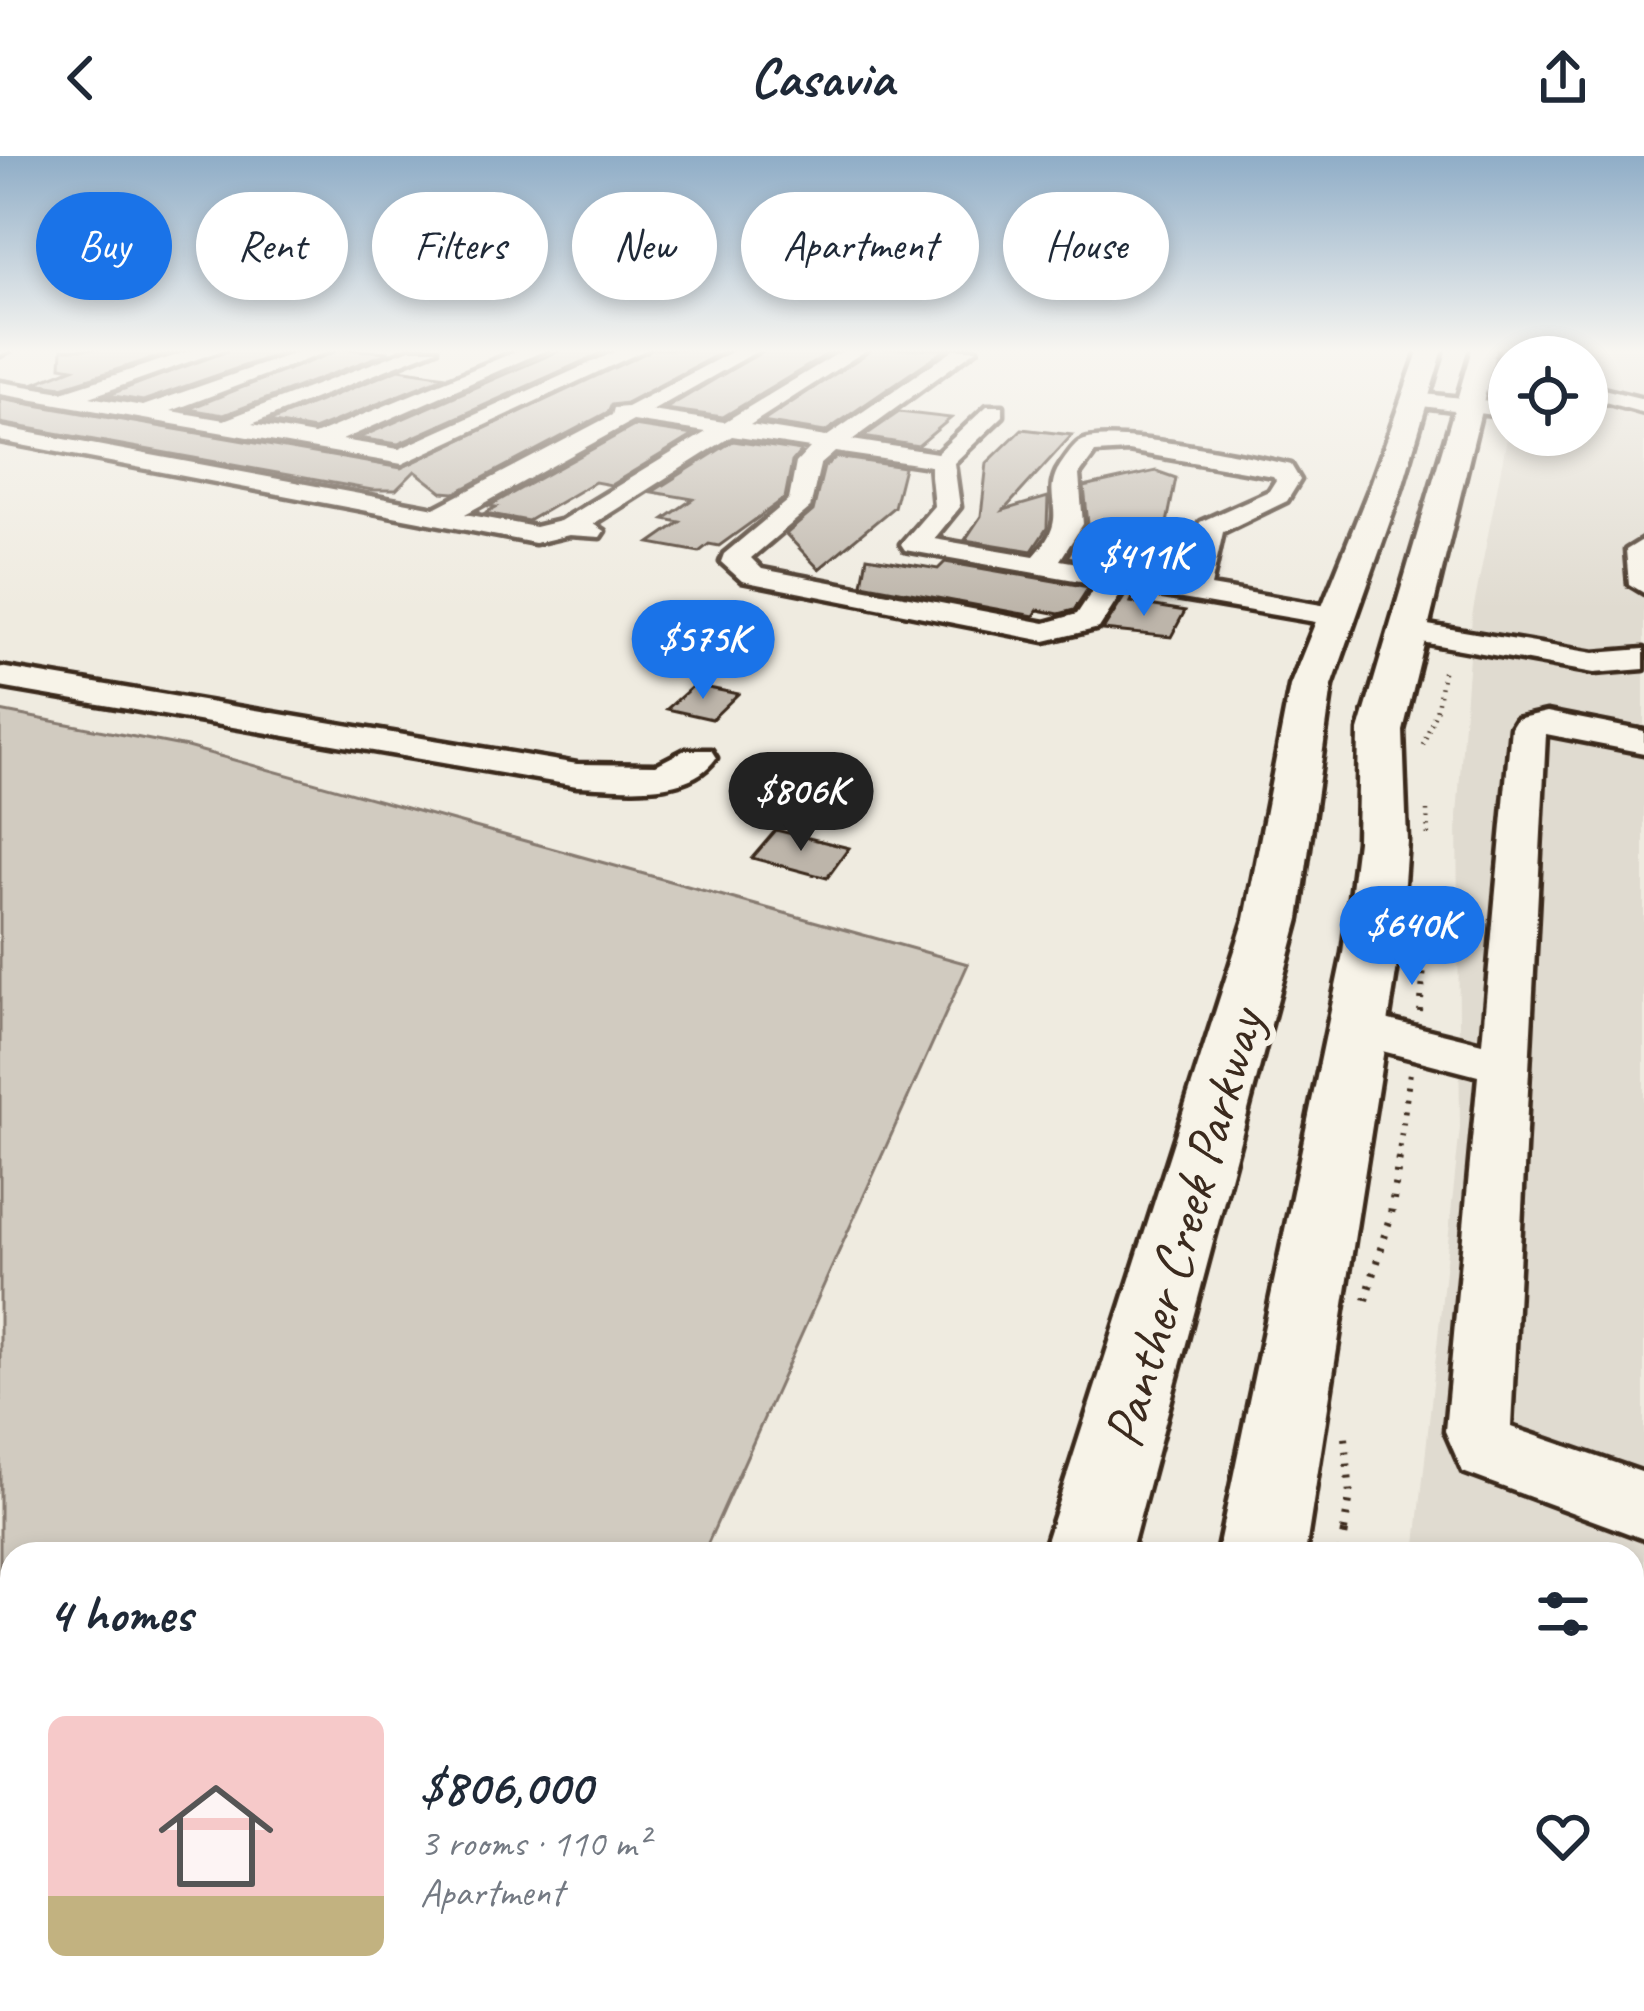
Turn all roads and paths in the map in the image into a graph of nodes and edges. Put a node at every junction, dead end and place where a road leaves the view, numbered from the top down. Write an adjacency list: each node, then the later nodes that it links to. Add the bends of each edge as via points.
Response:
1 (8, 436): 15 (street)
2 (203, 436): 15 (street)
3 (278, 436): 13 (street)
4 (332, 436): 13 (street)
5 (449, 436): 13 (street, via 402,457)
6 (590, 436): 17 (street)
7 (718, 436): 17 (street, via 579,529 536,535)
8 (773, 436): 14 (street)
9 (843, 436): 14 (street)
10 (969, 436): 16 (street)
11 (1444, 436): 23 (main road, Panther Creek Parkway)
12 (1457, 436): 24 (main road, Panther Creek Parkway)
13 (317, 442)
14 (831, 444): 16 (street); 20 (street, via 808,463 802,503 739,554 740,568 1045,632 1088,621)
15 (138, 460): 17 (street)
16 (942, 461): 19 (street, via 947,507 915,544)
17 (440, 517)
18 (1644, 548): 21 (street)
19 (1041, 566): 20 (street); 22 (street, via 1070,530 1070,466 1095,444 1261,464 1287,475 1278,496 1210,528)
20 (1116, 578): 22 (street)
21 (1644, 584)
22 (1194, 592): 23 (street)
23 (1339, 617): 24 (main road); 35 (main road, Panther Creek Parkway, via 1311,686 1272,920)
24 (1410, 631): 25 (street, via 1594,662); 29 (main road, Panther Creek Parkway, via 1381,731 1382,841)
25 (1644, 660)
26 (0, 677): 28 (street, via 578,775 663,776)
27 (1644, 742): 31 (street, via 1529,727)
28 (698, 758)
29 (1357, 1028): 31 (street); 36 (main road, Panther Creek Parkway)
30 (1411, 1062): 32 (path, via 1391,1214)
31 (1504, 1066): 34 (street, via 1478,1431 1487,1450)
32 (1360, 1322)
33 (1344, 1427): 37 (path, via 1350,1496)
34 (1644, 1506)
35 (1090, 1542)
36 (1263, 1542)
37 (1343, 1542)

